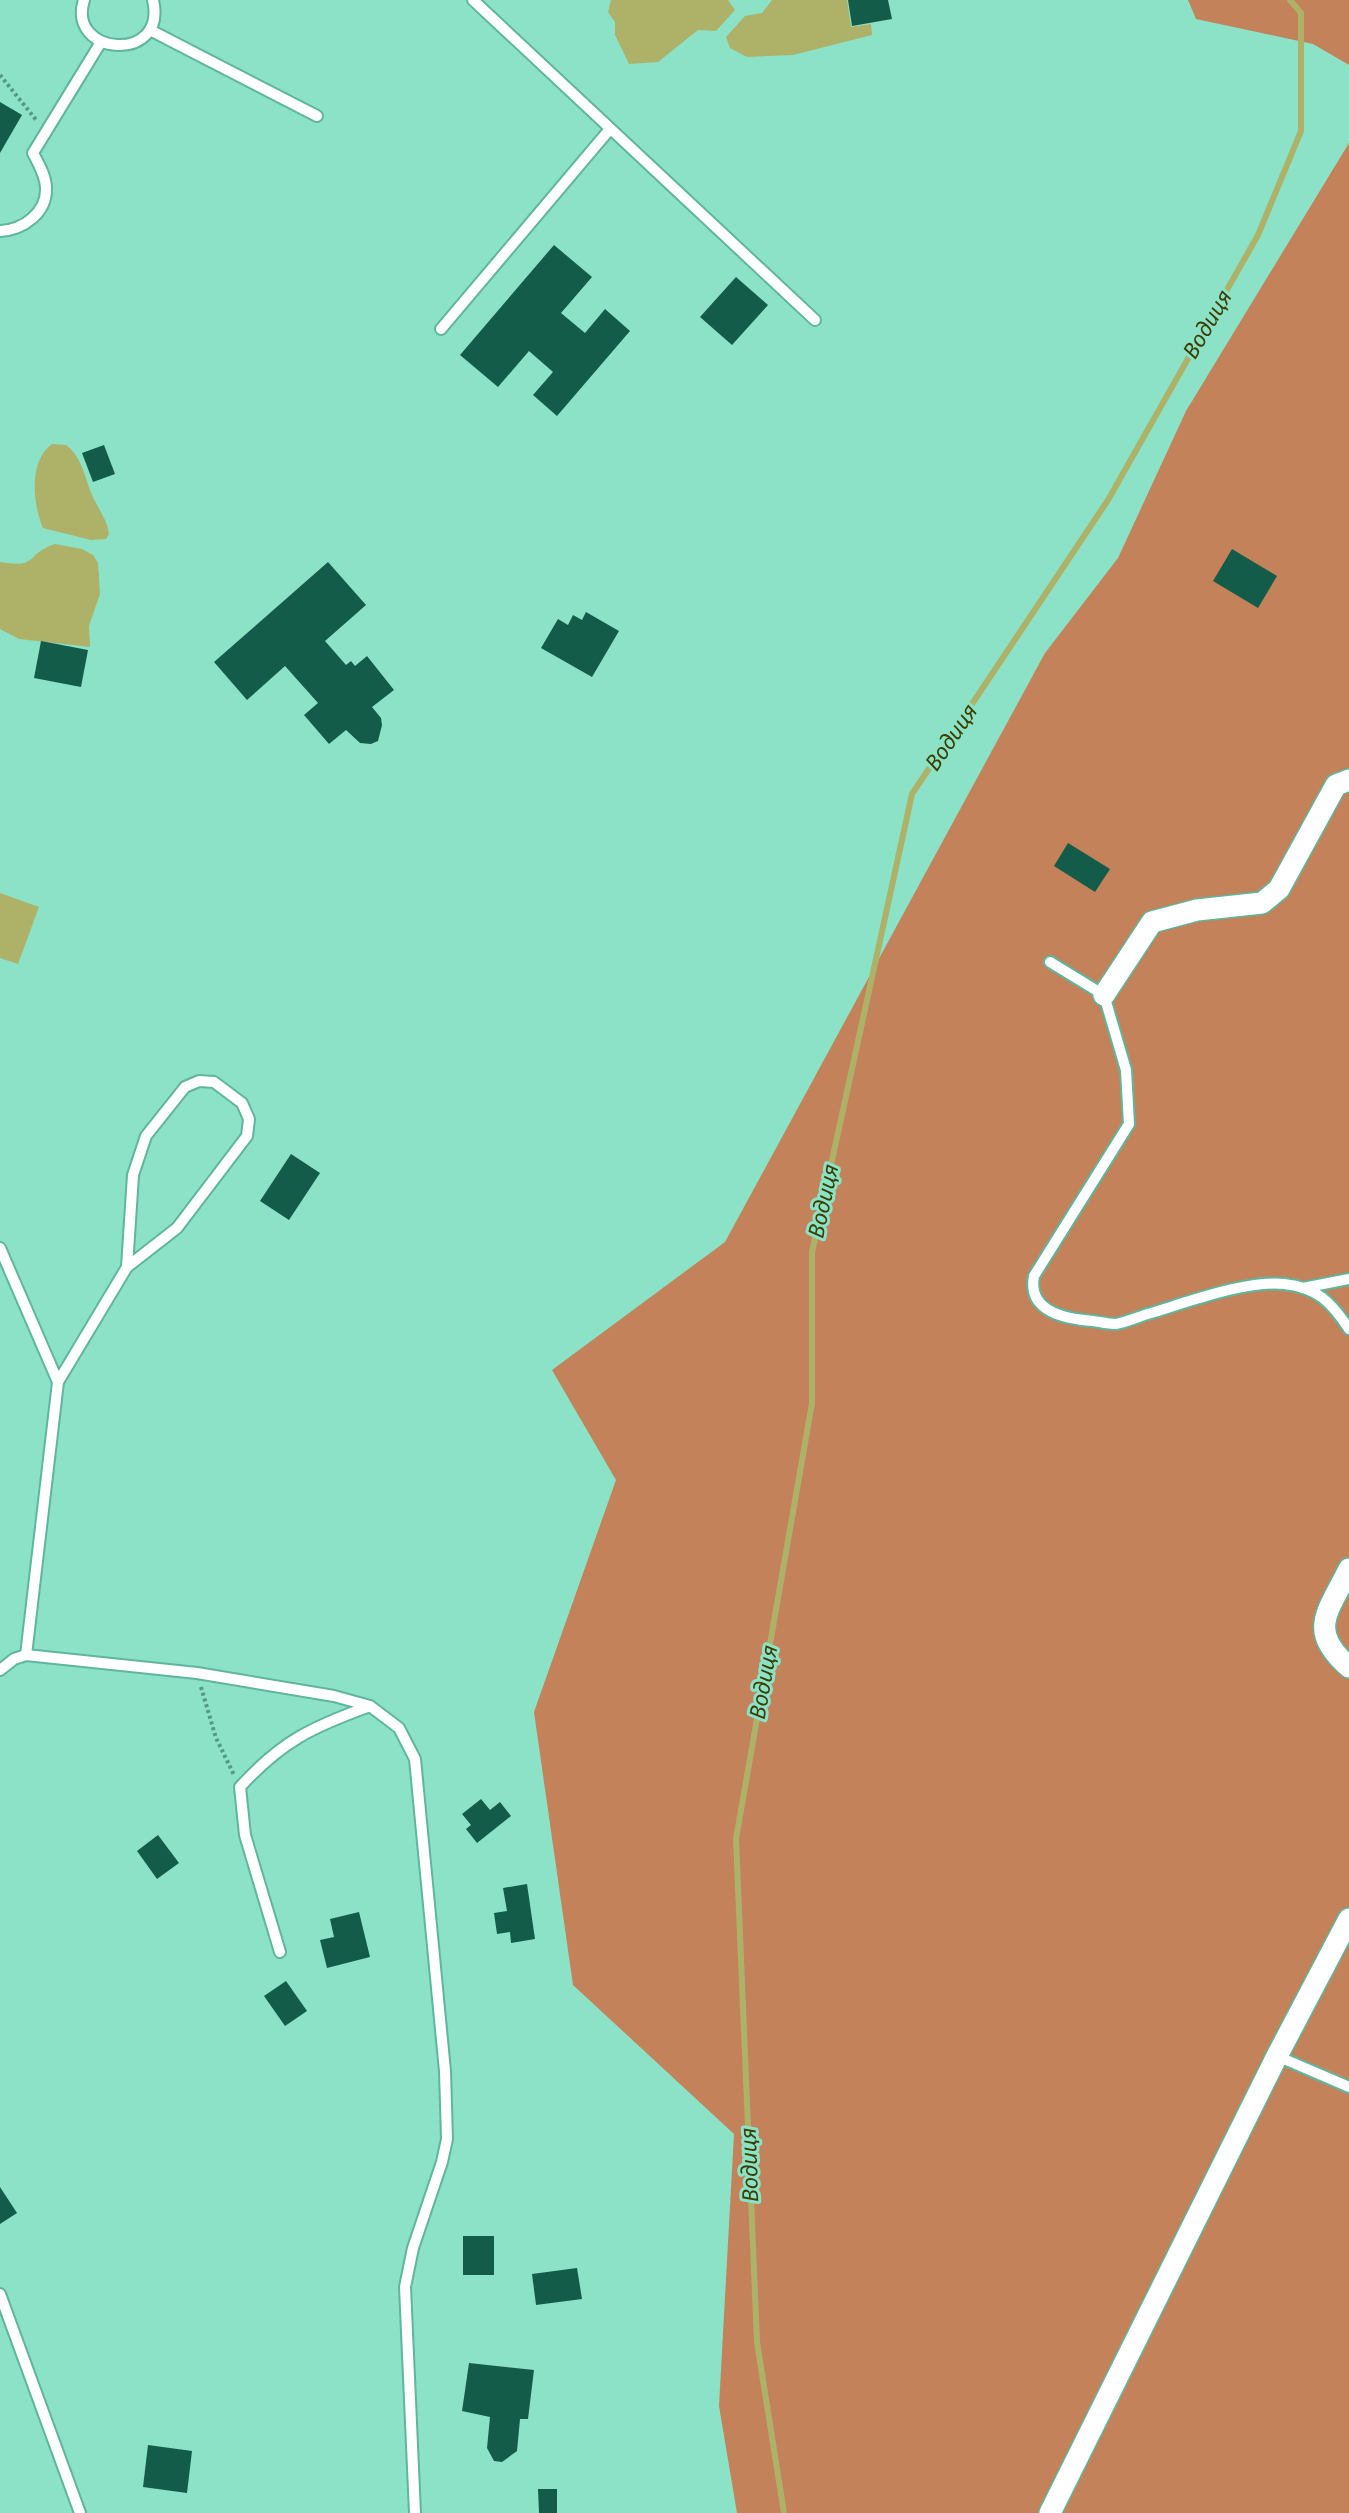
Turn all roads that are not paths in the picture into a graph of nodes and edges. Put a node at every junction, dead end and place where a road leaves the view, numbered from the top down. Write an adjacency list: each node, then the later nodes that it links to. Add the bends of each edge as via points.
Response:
1 (84, 0): 5 (lane, via 87,29)
2 (153, 0): 4 (lane)
3 (473, 0): 7 (lane)
4 (150, 30): 5 (lane, via 130,45); 6 (lane)
5 (101, 42): 8 (lane, via 33,153 46,189 41,209 26,225)
6 (318, 116)
7 (610, 129): 9 (lane); 10 (lane)
8 (0, 231)
9 (816, 320)
10 (441, 329)
11 (1349, 780): 13 (street, via 1336,785 1279,889 1262,903 1197,910 1152,922)
12 (1050, 962): 13 (lane)
13 (1104, 995): 17 (lane, via 1126,1070 1129,1124 1034,1276 1035,1298 1051,1312 1076,1320 1116,1324 1251,1286 1283,1284)
14 (0, 1248): 19 (lane)
15 (127, 1267): 15 (lane, via 177,1228 247,1136 249,1119 242,1103 214,1082 199,1081 185,1087 146,1136 133,1175); 19 (lane)
16 (1349, 1279): 17 (lane)
17 (1303, 1288): 18 (lane, via 1334,1306)
18 (1349, 1329)
19 (58, 1382): 21 (lane)
20 (1349, 1569): 22 (street, via 1324,1621 1327,1643)
21 (26, 1655): 23 (lane); 24 (lane, via 197,1673 334,1696)
22 (1349, 1667)
23 (0, 1670)
24 (370, 1706): 26 (lane, via 321,1724 284,1745 240,1787 245,1835); 31 (lane, via 399,1728 415,1759 445,2071 447,2139 405,2287)
25 (1349, 1919): 27 (street)
26 (280, 1952)
27 (1277, 2056): 28 (lane); 32 (street)
28 (1349, 2087)
29 (0, 2294): 30 (lane)
30 (80, 2513)
31 (415, 2513)
32 (1050, 2513)

